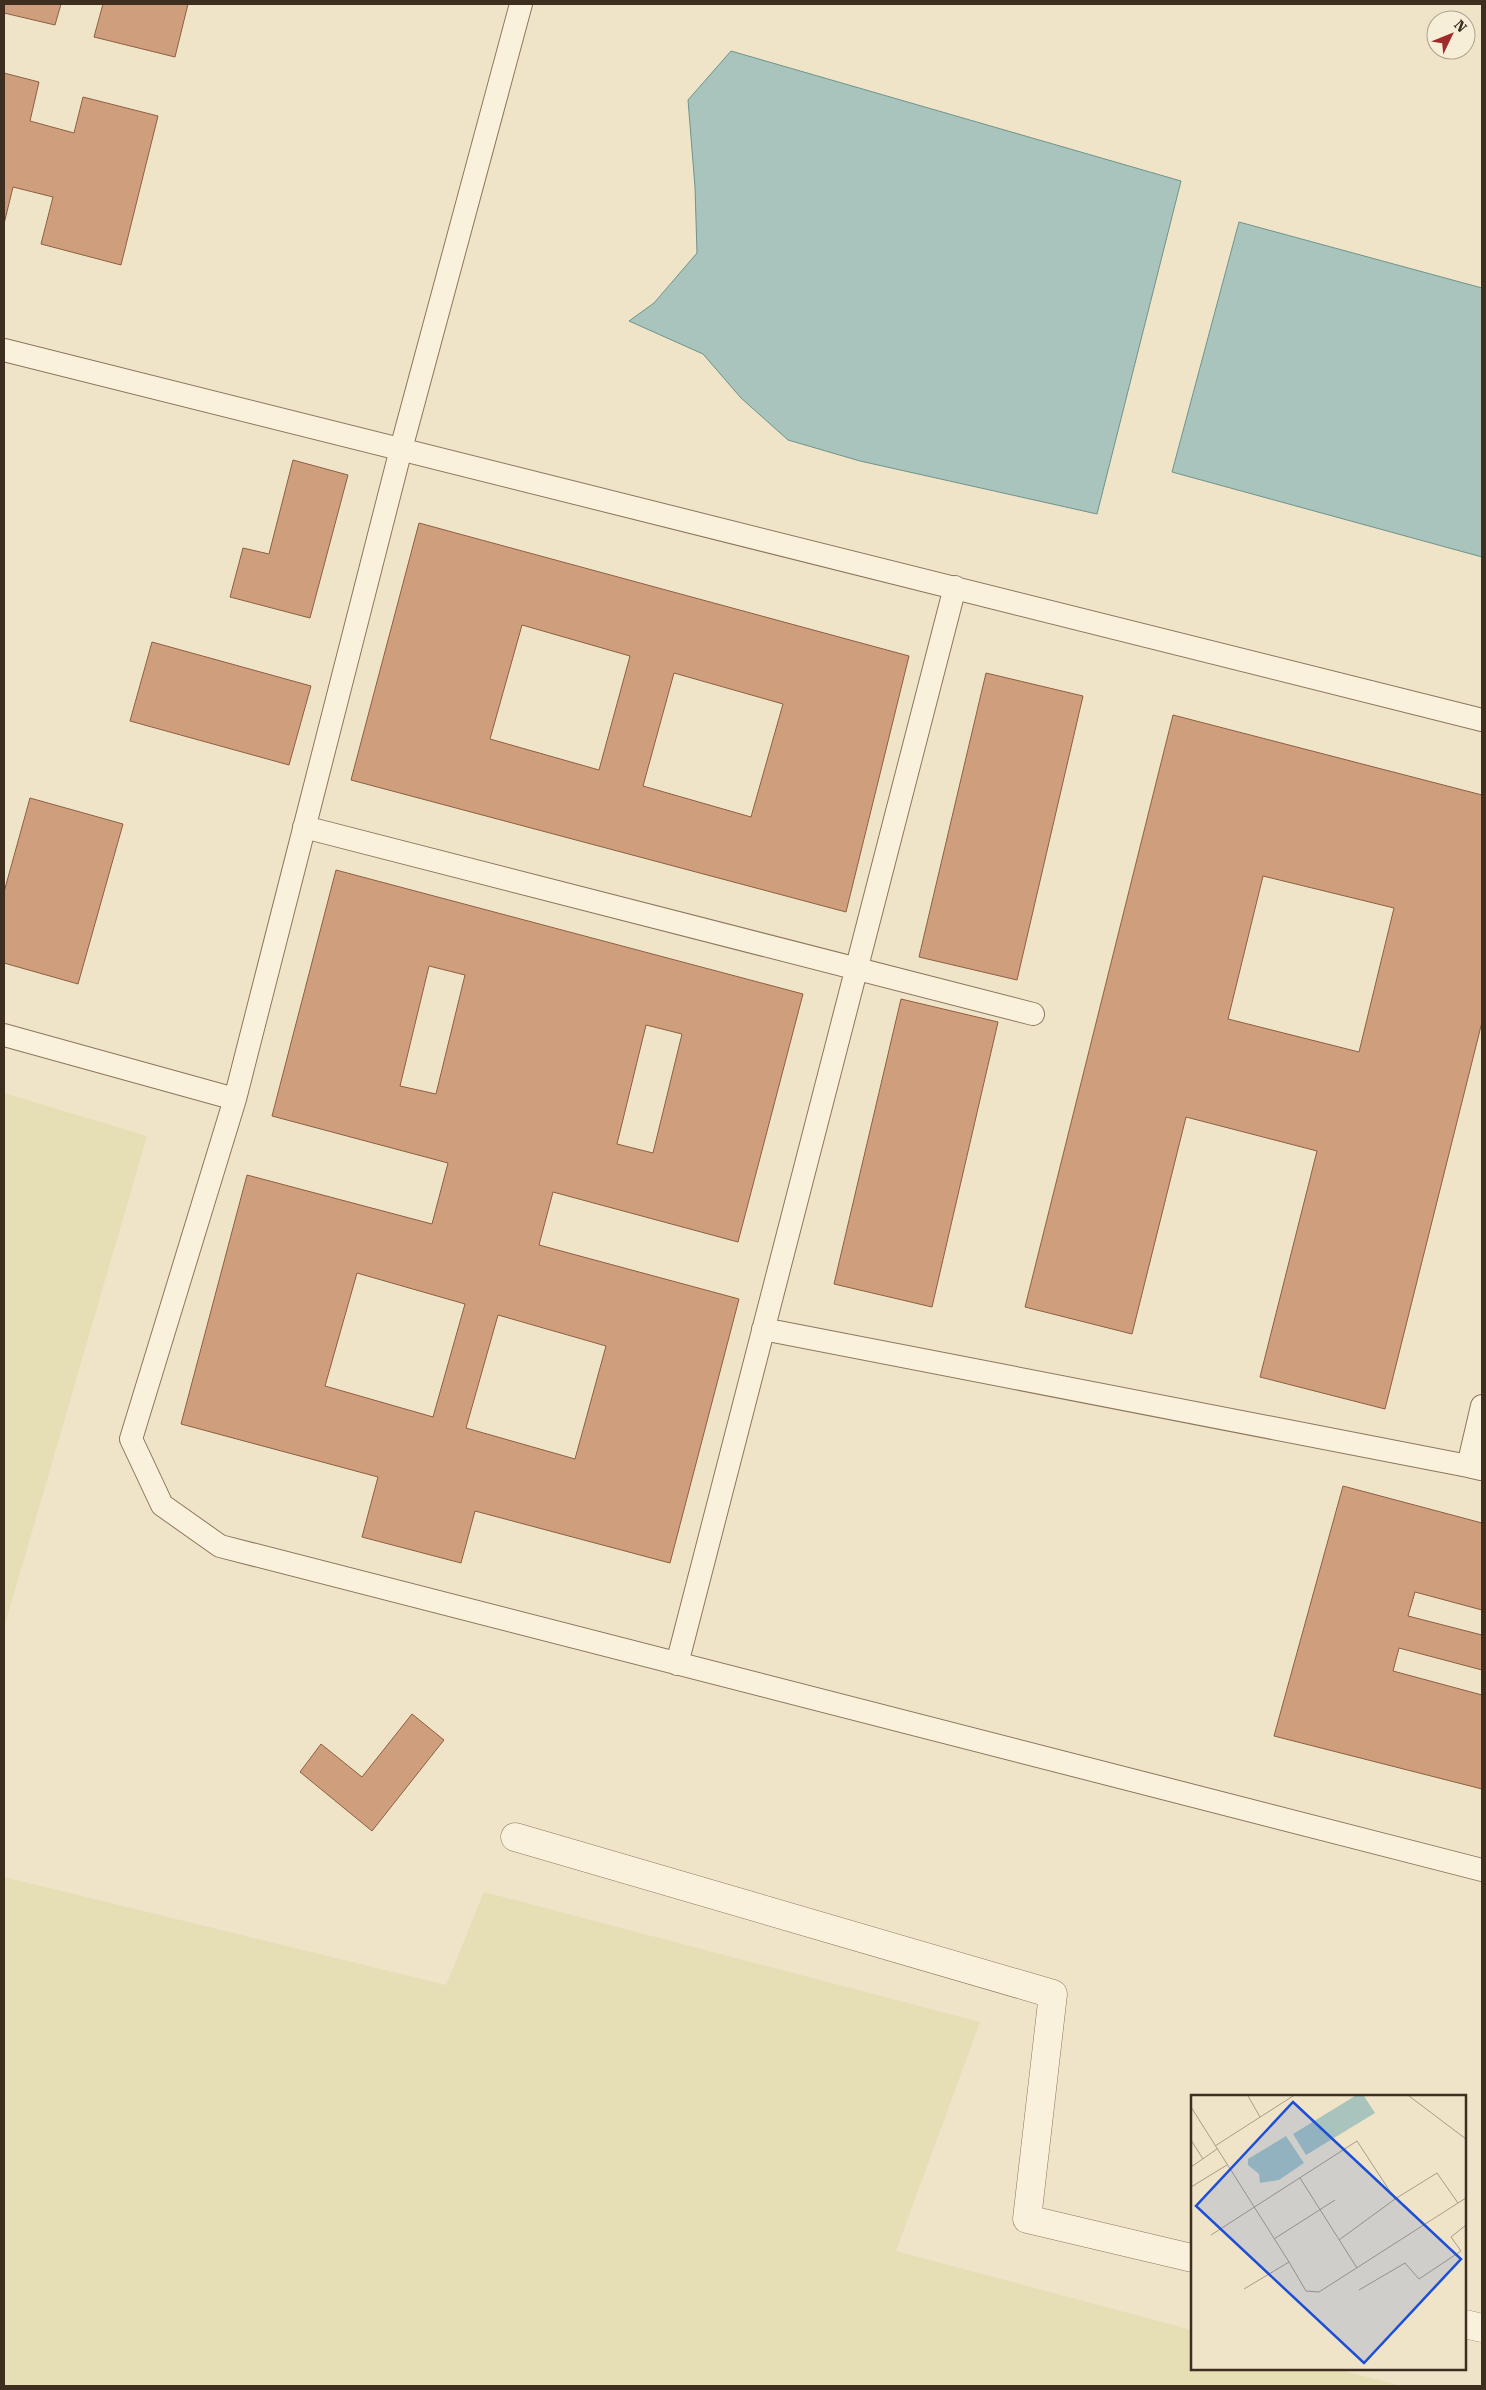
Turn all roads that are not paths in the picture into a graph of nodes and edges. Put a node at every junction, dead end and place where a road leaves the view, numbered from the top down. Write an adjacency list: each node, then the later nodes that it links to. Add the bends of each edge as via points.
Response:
1 (521, 4): 3 (lane)
2 (4, 350): 3 (lane)
3 (401, 449): 4 (lane); 6 (lane)
4 (955, 588): 5 (lane); 7 (lane)
5 (1482, 720)
6 (304, 827): 7 (lane); 10 (lane)
7 (857, 969): 8 (lane); 11 (lane)
8 (1033, 1014)
9 (4, 1035): 10 (lane)
10 (236, 1099): 14 (lane, via 131,1440 162,1505 220,1546)
11 (763, 1329): 13 (lane); 14 (lane)
12 (1482, 1406): 13 (lane)
13 (1475, 1467)
14 (677, 1664): 16 (lane)
15 (515, 1837): 17 (street, via 1053,1994 1027,2219)
16 (1482, 1870)
17 (1191, 2258)
18 (1466, 2324): 19 (street)
19 (1482, 2328)

